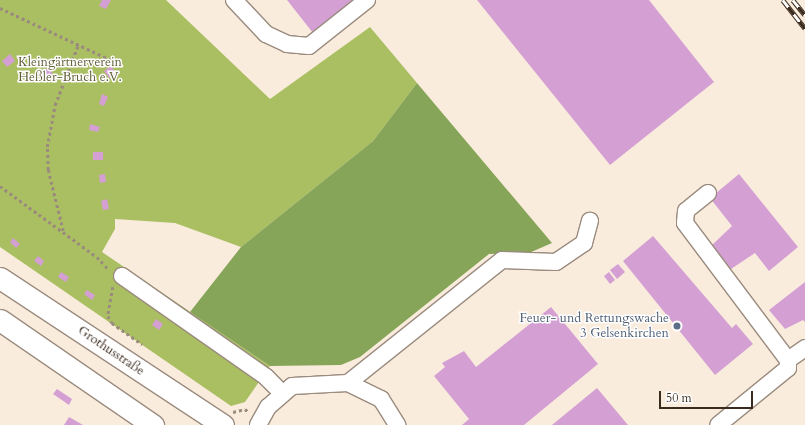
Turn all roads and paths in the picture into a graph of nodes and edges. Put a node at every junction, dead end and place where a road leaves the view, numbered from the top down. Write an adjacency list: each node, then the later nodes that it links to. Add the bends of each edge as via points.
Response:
1 (234, 0): 2 (street, via 266,34 287,44 309,46)
2 (367, 0)
3 (0, 8): 4 (path)
4 (78, 45): 5 (path); 9 (path, via 55,105 47,147 48,170)
5 (124, 66)
6 (0, 186): 9 (path)
7 (708, 192): 15 (street, via 686,211 684,223 738,287 745,303)
8 (590, 221): 16 (street, via 584,243 556,262 502,260)
9 (63, 232): 10 (path)
10 (118, 276): 13 (path, via 108,316 112,323); 17 (street, via 266,377)
11 (0, 278): 19 (main road, Grothusstraße)
12 (0, 320): 18 (main road)
13 (142, 344)
14 (805, 348): 15 (street)
15 (788, 360): 22 (street, via 788,368)
16 (348, 383): 17 (street, via 292,386); 21 (street, via 381,400)
17 (281, 392): 20 (street)
18 (153, 425)
19 (222, 425)
20 (258, 425)
21 (397, 425)
22 (718, 425)

